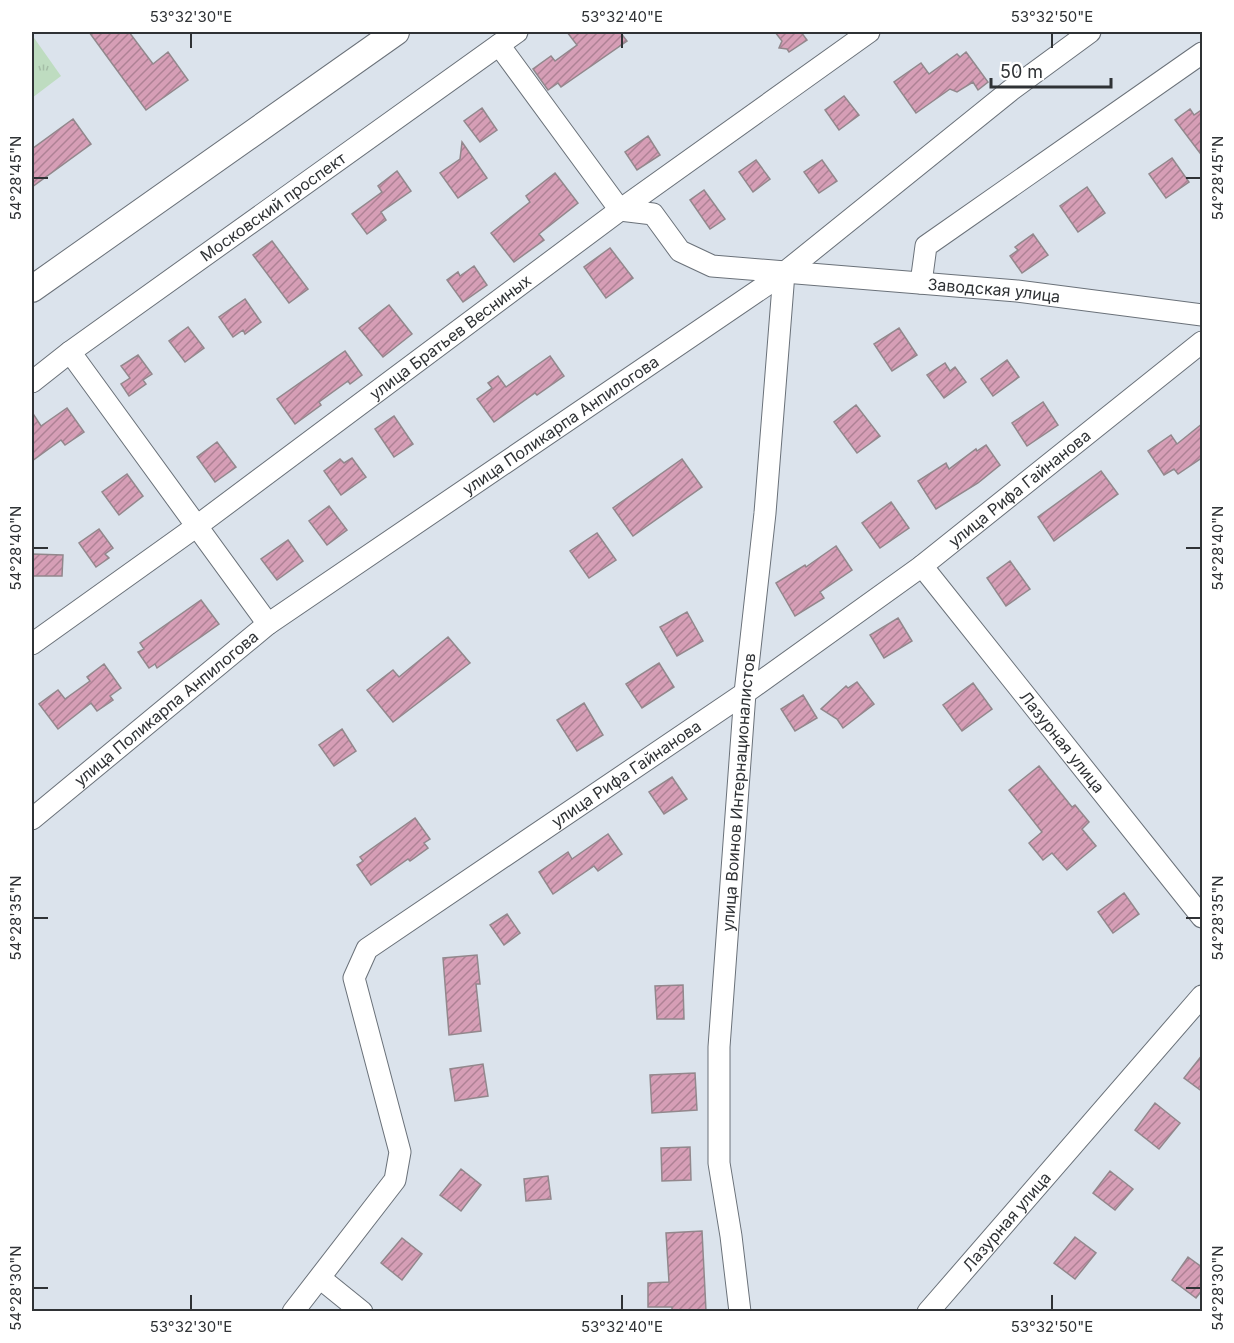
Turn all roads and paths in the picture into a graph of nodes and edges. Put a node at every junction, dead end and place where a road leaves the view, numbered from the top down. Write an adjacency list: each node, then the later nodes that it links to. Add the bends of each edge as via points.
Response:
1 (396, 32): 10 (main road)
2 (517, 32): 5 (street, Московский проспект)
3 (869, 32): 7 (street, улица Братьев Весниных)
4 (1090, 32): 8 (street, улица Поликарпа Анпилогова, via 1011,90)
5 (499, 45): 7 (street); 13 (street, Московский проспект)
6 (1203, 53): 9 (street, via 926,246)
7 (620, 210): 8 (street, Заводская улица, via 653,214 680,251 712,266); 15 (street, улица Братьев Весниных)
8 (784, 273): 9 (street, Заводская улица); 17 (street, улица Поликарпа Анпилогова); 19 (street, улица Воинов Интернационалистов, via 765,513)
9 (921, 283): 11 (street, Заводская улица)
10 (32, 289)
11 (1203, 315)
12 (1203, 342): 16 (street, улица Рифа Гайнанова)
13 (70, 352): 14 (street, Московский проспект); 15 (street)
14 (32, 382)
15 (196, 526): 17 (street); 18 (street, улица Братьев Весниных)
16 (922, 566): 19 (street, улица Рифа Гайнанова); 21 (street, Лазурная улица)
17 (268, 624): 20 (street, улица Поликарпа Анпилогова)
18 (32, 644)
19 (745, 693): 23 (street, улица Рифа Гайнанова, via 367,949 354,978 400,1152 395,1180); 24 (street, улица Воинов Интернационалистов, via 719,1047 719,1163)
20 (32, 819)
21 (1203, 917)
22 (1203, 996): 28 (street, Лазурная улица)
23 (320, 1278): 25 (street, улица Рифа Гайнанова); 26 (street)
24 (740, 1305): 27 (street)
25 (293, 1311)
26 (362, 1311)
27 (757, 1311)
28 (928, 1311)

